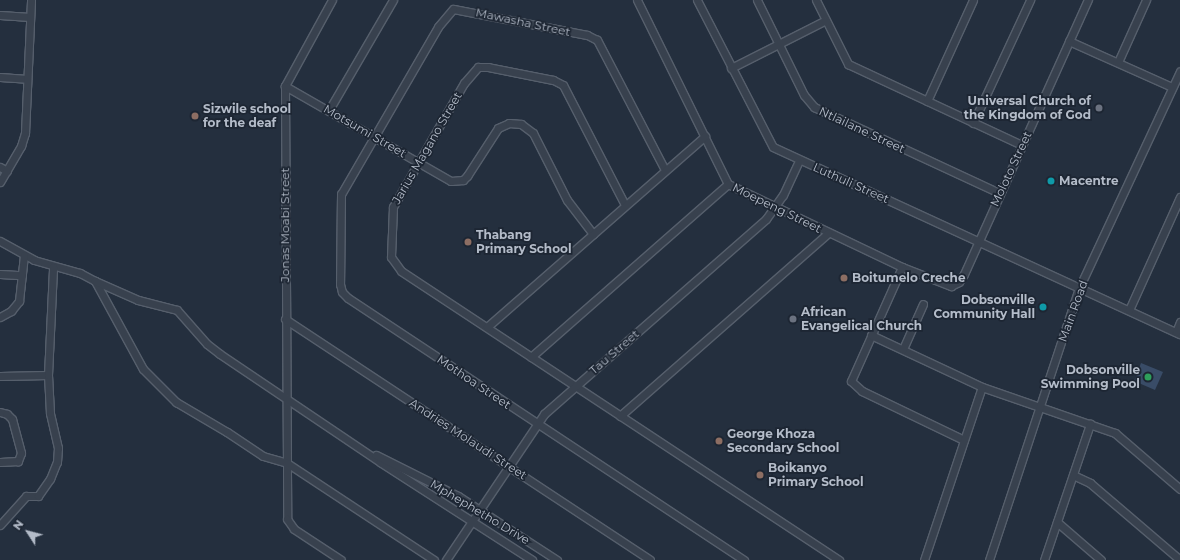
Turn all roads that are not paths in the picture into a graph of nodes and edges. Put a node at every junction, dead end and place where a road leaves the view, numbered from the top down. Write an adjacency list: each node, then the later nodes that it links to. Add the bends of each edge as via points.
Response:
1 (31, 0): 13 (street)
2 (332, 0): 22 (street, Jonas Moabi Street)
3 (393, 0): 25 (street)
4 (637, 0): 27 (street, Moepeng Street)
5 (697, 0): 18 (street, Luthuli Street)
6 (757, 0): 16 (street, Ntlailane Street)
7 (816, 0): 14 (street)
8 (973, 0): 24 (street)
9 (1030, 0): 26 (street)
10 (1088, 0): 15 (street, Moloto Street)
11 (1146, 0): 17 (street)
12 (0, 15): 13 (street)
13 (30, 17): 21 (street)
14 (826, 20): 16 (street); 24 (street, via 848,64)
15 (1069, 41): 17 (street); 29 (street, Moloto Street)
16 (779, 44): 18 (street); 37 (street, Ntlailane Street, via 804,95 814,107)
17 (1118, 62): 23 (street)
18 (731, 68): 30 (street, Luthuli Street, via 770,143)
19 (1180, 71): 23 (street, Main Road)
20 (0, 77): 21 (street)
21 (27, 78): 34 (street, via 24,138)
22 (285, 86): 25 (street, Motsumi Street); 56 (street, Jonas Moabi Street)
23 (1172, 87): 52 (street, Main Road)
24 (927, 101): 26 (street)
25 (329, 110): 28 (street, Motsumi Street)
26 (973, 123): 29 (street)
27 (704, 136): 33 (street); 36 (street, Moepeng Street)
28 (374, 137): 31 (street, Motsumi Street); 33 (street, Mawasha Street, via 444,16 459,8 587,35 597,40); 71 (street, Mothoa Street, via 339,198 339,280 342,292)
29 (1022, 145): 37 (street, Moloto Street)
30 (799, 160): 40 (street, Tau Street); 44 (street, Luthuli Street)
31 (419, 163): 39 (street, Jarius Magano Street, via 474,69 488,67 553,80 566,89); 42 (street, Motsumi Street, via 451,181 463,180 495,131 503,125 522,124 533,133 567,200); 58 (street, Jarius Magano Street, via 392,212 392,262 401,271)
32 (0, 166): 34 (street)
33 (665, 170): 39 (street)
34 (7, 171): 35 (street)
35 (0, 182)
36 (728, 184): 40 (street, Moepeng Street); 62 (street)
37 (999, 193): 44 (street, Moloto Street)
38 (1180, 197): 54 (street)
39 (625, 206): 42 (street)
40 (775, 208): 41 (street, Moepeng Street); 65 (street, Tau Street)
41 (828, 233): 47 (street, Moepeng Street); 70 (street)
42 (593, 234): 58 (street)
43 (0, 241): 45 (street, Mphephetho Drive)
44 (978, 241): 51 (street, Moloto Street, via 959,282); 52 (street, Luthuli Street)
45 (24, 256): 46 (street, Mphephetho Drive); 49 (street)
46 (53, 267): 50 (street, Mphephetho Drive, via 80,273); 63 (street)
47 (902, 267): 51 (street, Moepeng Street); 60 (street)
48 (0, 274): 49 (street)
49 (22, 275): 55 (street, via 20,296 15,307)
50 (95, 281): 67 (street, Mphephetho Drive, via 138,300 177,310 207,344); 76 (street, via 142,369 162,391 183,407 263,456)
51 (947, 285)
52 (1079, 288): 54 (street, Luthuli Street); 68 (street, Main Road)
53 (923, 304): 61 (street)
54 (1129, 310): 59 (street, Luthuli Street)
55 (0, 317)
56 (285, 319): 67 (street, Jonas Moabi Street); 77 (street, Andries Molaudi Street)
57 (1180, 322): 59 (street)
58 (487, 327): 62 (street, Jarius Magano Street)
59 (1178, 333)
60 (871, 335): 61 (street); 73 (street, via 852,377 855,387)
61 (903, 350): 66 (street)
62 (531, 357): 65 (street, Jarius Magano Street)
63 (48, 375): 64 (street); 83 (street, via 50,413 58,448 54,470 38,496 26,496)
64 (0, 376)
65 (574, 387): 70 (street, Jarius Magano Street); 71 (street, Tau Street)
66 (982, 387): 68 (street); 73 (street)
67 (288, 400): 74 (street, Mphephetho Drive); 76 (street, Jonas Moabi Street)
68 (1039, 408): 72 (street); 94 (street, Main Road)
69 (0, 412): 75 (street, via 7,414 14,423 21,452 18,461)
70 (620, 416): 84 (street, Jarius Magano Street)
71 (536, 424): 77 (street, Tau Street); 91 (street, Mothoa Street)
72 (1090, 424): 78 (street); 79 (street, via 1122,437)
73 (964, 440): 93 (street)
74 (358, 446): 80 (street, Mphephetho Drive); 81 (street, Mphephetho Drive)
75 (0, 462)
76 (287, 463): 85 (street, Jonas Moabi Street, via 288,523); 86 (street)
77 (508, 466): 80 (street, Tau Street); 90 (street, Andries Molaudi Street)
78 (1073, 475): 82 (street); 97 (street, via 1096,487)
79 (1180, 489)
80 (480, 509): 81 (street, Tau Street); 89 (street, Mphephetho Drive)
81 (472, 520): 87 (street, Tau Street); 88 (street, Mphephetho Drive)
82 (1057, 522): 95 (street); 96 (street)
83 (0, 525)
84 (828, 557): 92 (street, Jarius Magano Street)
85 (341, 560)
86 (434, 560)
87 (446, 560)
88 (532, 560)
89 (557, 560)
90 (650, 560)
91 (744, 560)
92 (840, 560)
93 (924, 560)
94 (989, 560)
95 (1044, 560)
96 (1100, 560)
97 (1180, 560)

